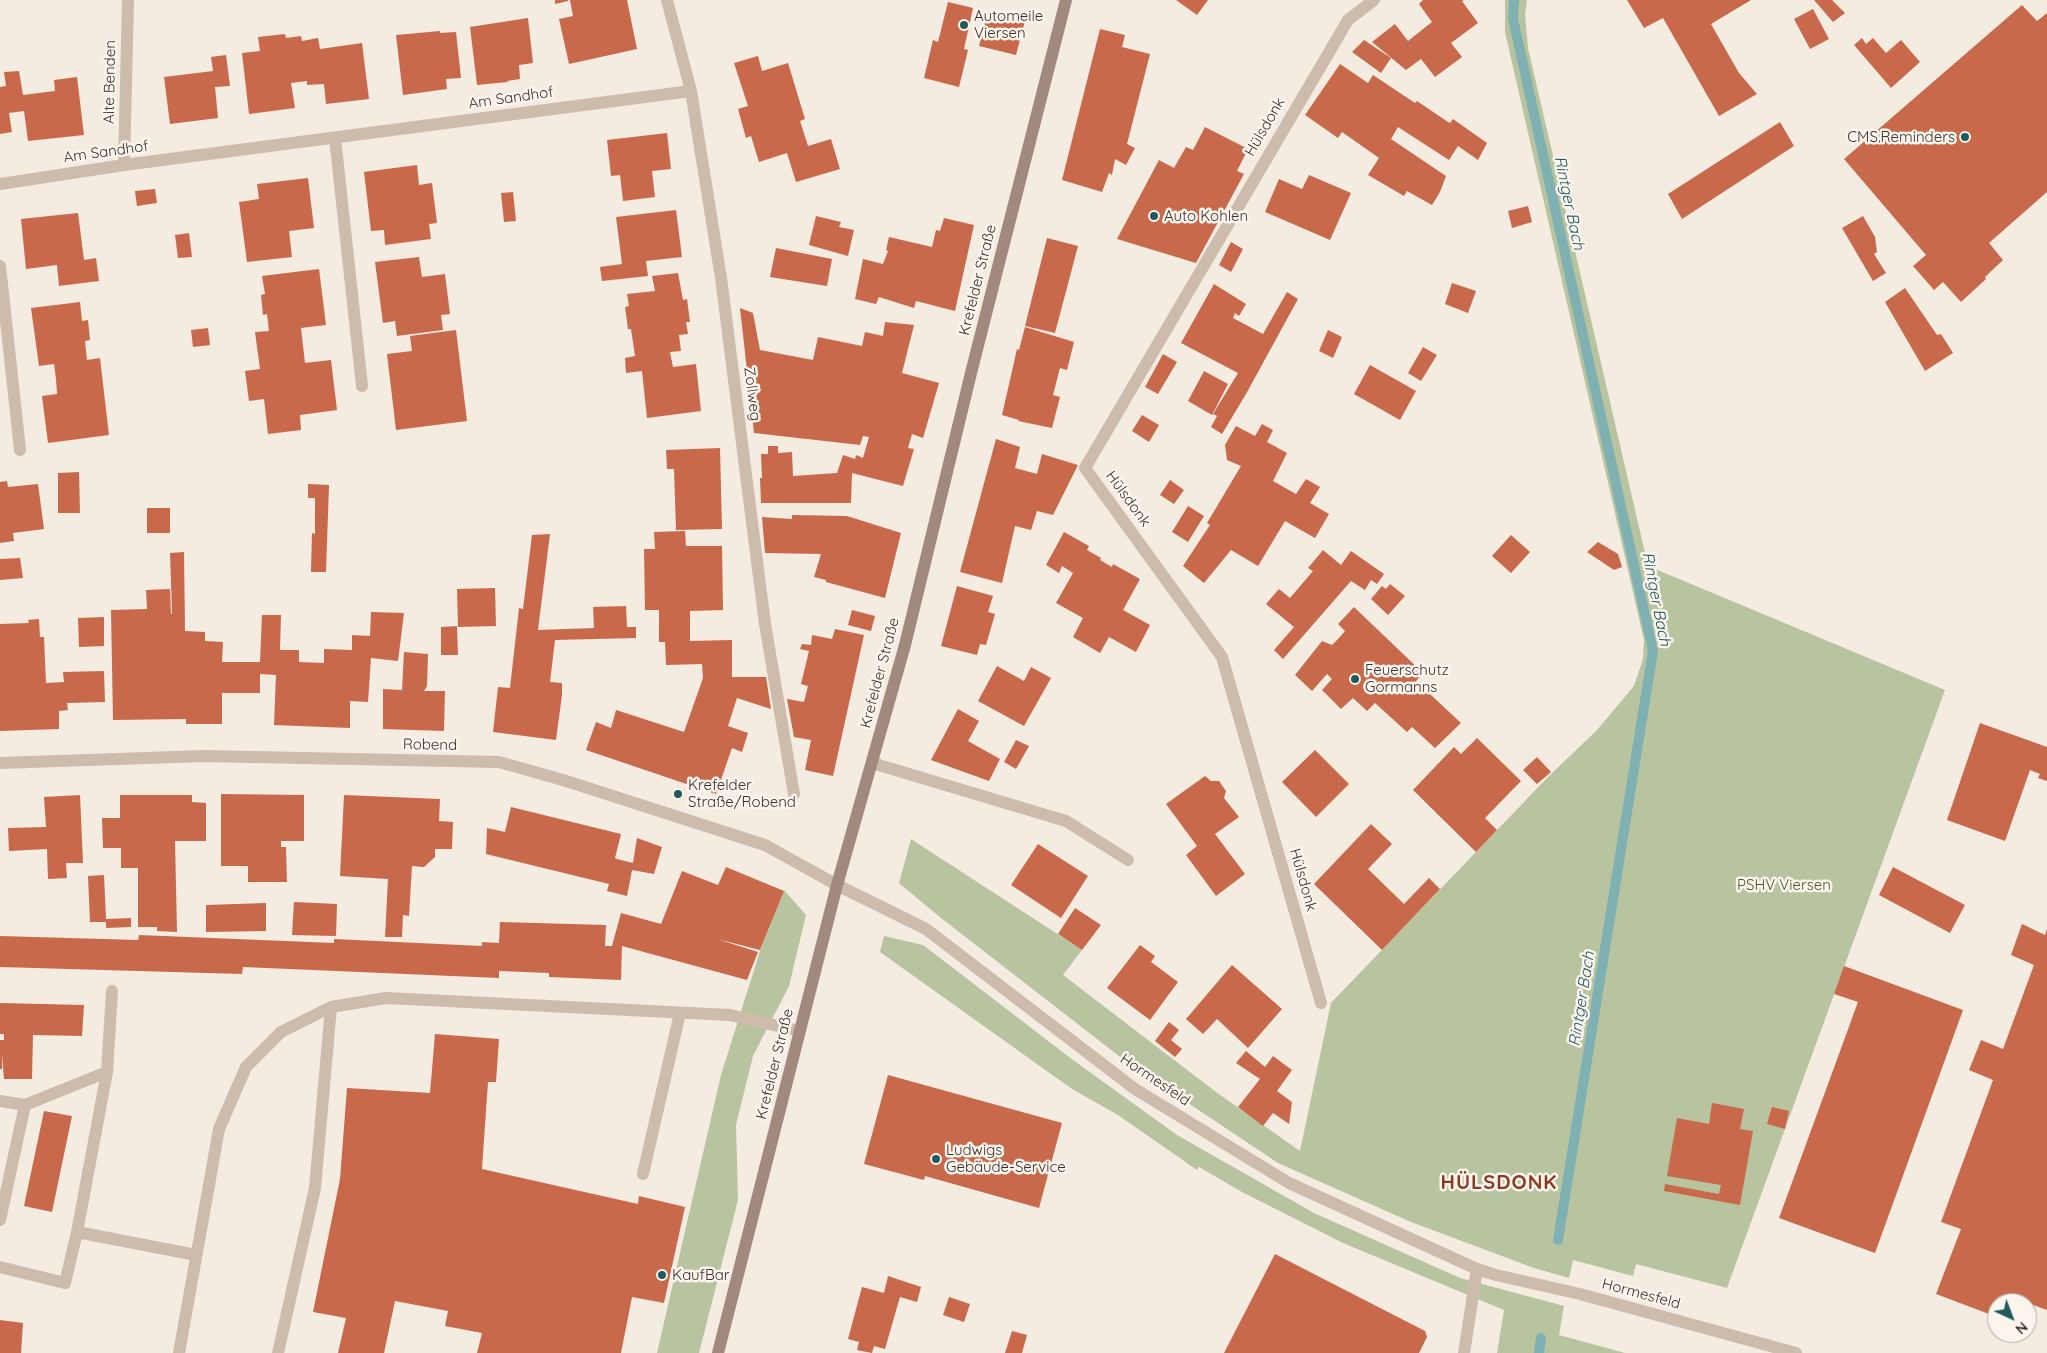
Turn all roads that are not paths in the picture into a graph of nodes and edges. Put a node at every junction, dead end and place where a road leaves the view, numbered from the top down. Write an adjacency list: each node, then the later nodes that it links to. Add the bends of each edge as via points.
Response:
1 (128, 0): 7 (street, Alte Benden)
2 (666, 0): 5 (street, Zollweg)
3 (1066, 0): 13 (main road, Krefelder Straße, via 905,645)
4 (1374, 0): 18 (street, Hülsdonk, via 1348,20 1086,468 1222,657)
5 (691, 91): 6 (street, Am Sandhof); 14 (street, Zollweg, via 721,278 765,624)
6 (335, 138): 7 (street, Am Sandhof); 10 (street)
7 (124, 165): 8 (street, Am Sandhof)
8 (0, 184)
9 (0, 266): 11 (street)
10 (362, 386)
11 (20, 450)
12 (0, 763): 16 (street, Robend, via 204,756 499,762 765,844)
13 (872, 764): 15 (street, via 1066,821); 16 (main road, Krefelder Straße)
14 (794, 794)
15 (1128, 860)
16 (837, 885): 21 (main road, Krefelder Straße); 30 (street, Hormesfeld, via 926,930 1135,1089 1289,1183)
17 (112, 991): 22 (street)
18 (1321, 1003)
19 (332, 1007): 20 (street, via 386,998); 28 (street, via 281,1032 246,1067 219,1129); 32 (street, via 316,1188)
20 (680, 1013): 21 (street, via 730,1015); 25 (street)
21 (800, 1031): 33 (main road, Krefelder Straße)
22 (107, 1072): 24 (street); 27 (street)
23 (0, 1101): 24 (street)
24 (25, 1105): 26 (street)
25 (643, 1174)
26 (0, 1220)
27 (77, 1232): 28 (street); 29 (street, via 65,1283)
28 (196, 1255): 31 (street)
29 (0, 1267)
30 (1477, 1268): 34 (street); 35 (street, Hormesfeld)
31 (179, 1353)
32 (278, 1353)
33 (718, 1353)
34 (1464, 1353)
35 (1796, 1353)

